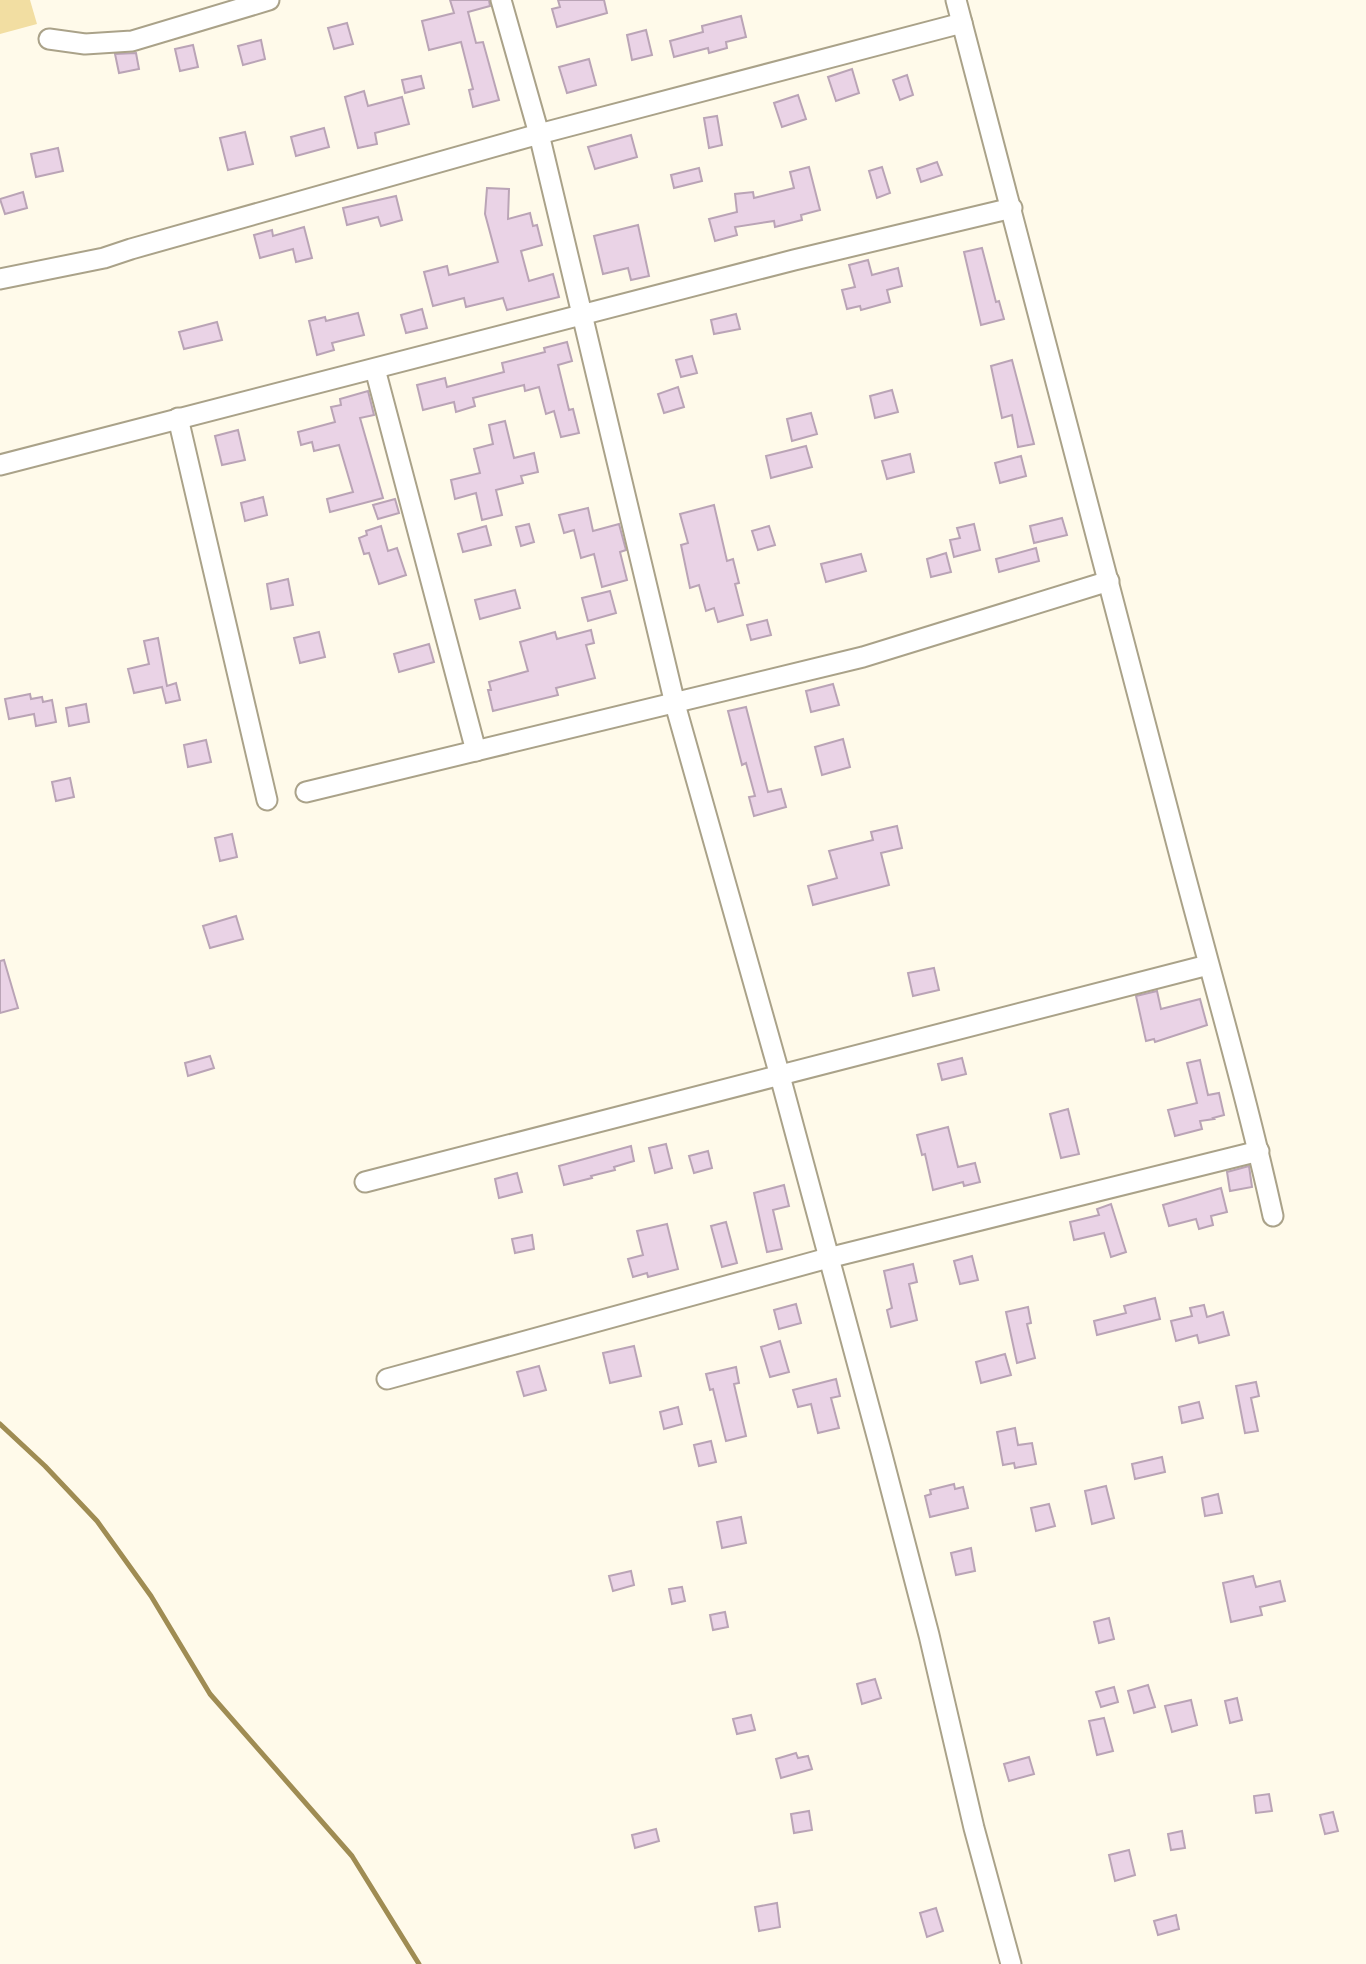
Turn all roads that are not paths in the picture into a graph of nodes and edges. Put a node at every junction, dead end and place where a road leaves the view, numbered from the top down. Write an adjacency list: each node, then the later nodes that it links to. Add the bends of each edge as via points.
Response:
1 (269, 0): 5 (street, via 132,41 85,44)
2 (501, 0): 6 (street)
3 (956, 0): 4 (street)
4 (962, 23): 6 (street); 7 (street)
5 (49, 39)
6 (539, 134): 8 (street, via 104,258); 9 (street)
7 (1012, 208): 9 (street); 13 (street)
8 (0, 279)
9 (583, 315): 10 (street); 14 (street)
10 (375, 369): 11 (street); 15 (street)
11 (178, 418): 12 (street); 17 (street)
12 (0, 465)
13 (1109, 581): 14 (street, via 863,657); 18 (street)
14 (676, 704): 15 (street); 19 (street)
15 (477, 751): 16 (street)
16 (306, 792)
17 (268, 800)
18 (1208, 965): 19 (street); 20 (street)
19 (780, 1076): 21 (street); 23 (street)
20 (1259, 1151): 22 (street); 23 (street)
21 (365, 1182)
22 (1273, 1216)
23 (828, 1258): 24 (street); 25 (street)
24 (387, 1379)
25 (1011, 1964)

